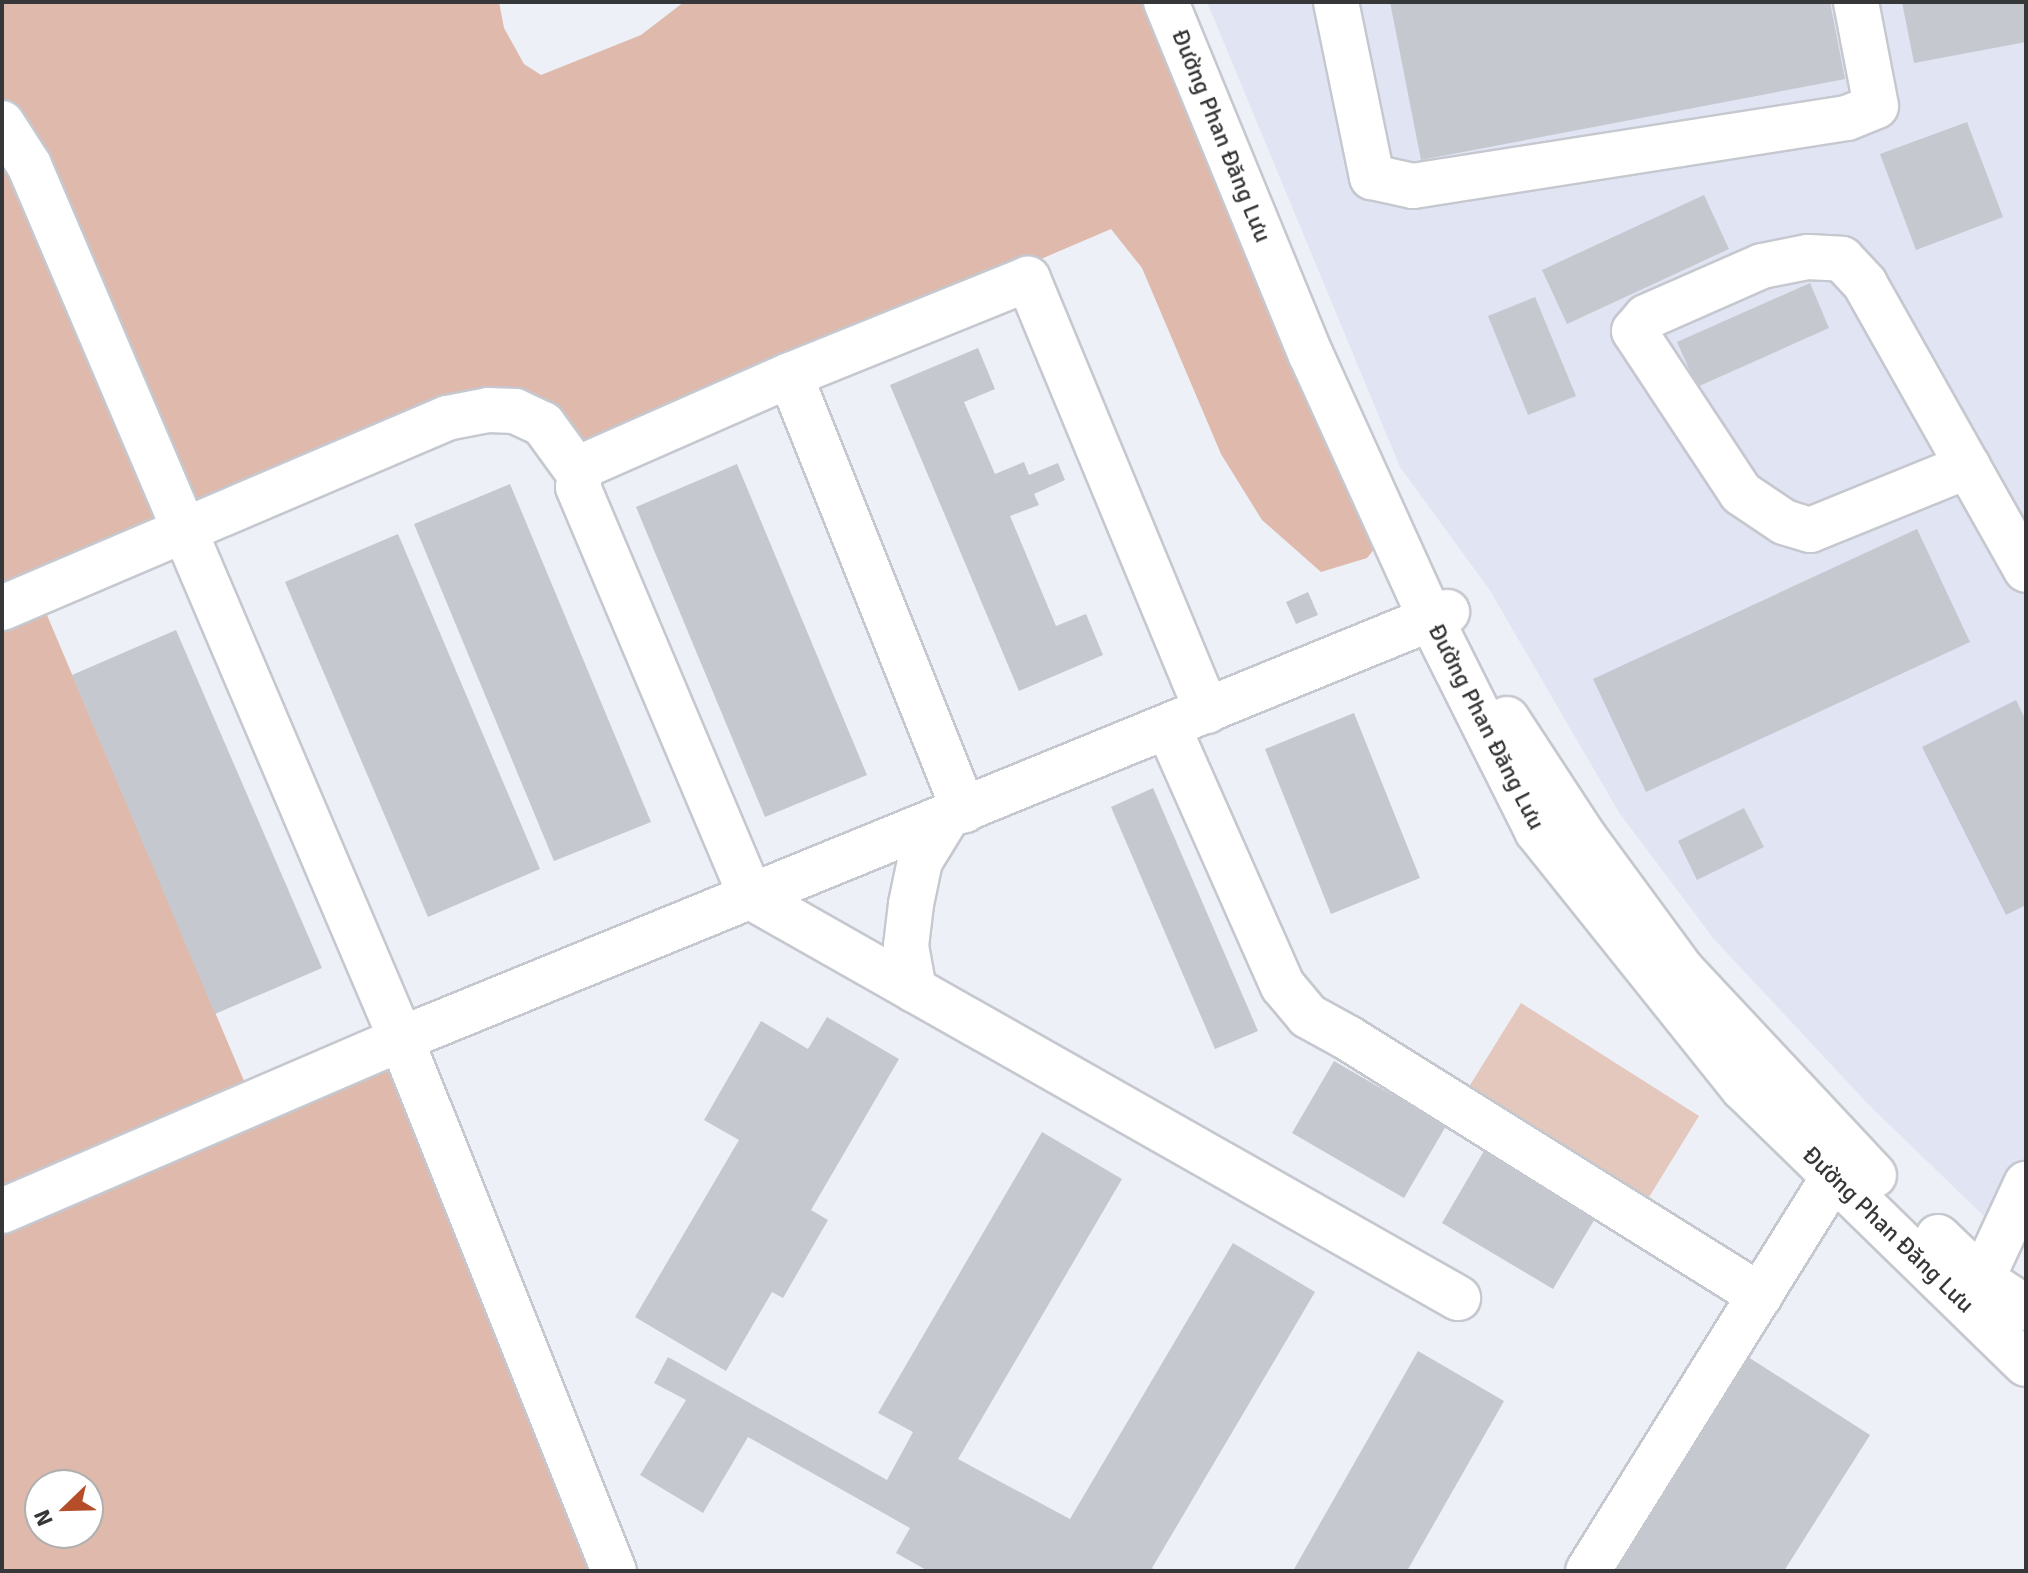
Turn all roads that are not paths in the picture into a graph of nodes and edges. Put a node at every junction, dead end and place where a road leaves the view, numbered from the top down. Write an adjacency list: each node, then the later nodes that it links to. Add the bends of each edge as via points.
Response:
1 (1166, 2): 12 (street, Đường Phan Đăng Lưu, via 1311,355)
2 (1195, 2): 12 (street, Đường Phan Đăng Lưu)
3 (1336, 2): 4 (street, via 1372,177 1413,186 1847,118 1876,106)
4 (1856, 2)
5 (2, 123): 9 (street, via 29,165)
6 (790, 375): 8 (street, via 586,465); 13 (street, via 1028,279); 15 (street)
7 (1968, 466): 7 (street, via 1865,284 1842,259 1808,257 1762,266 1646,317 1634,331 1741,493 1784,522 1810,530); 10 (street)
8 (580, 475): 9 (street, via 543,424 515,411 488,410 447,418); 16 (street, via 578,487)
9 (185, 531): 11 (street); 18 (street)
10 (2026, 570)
11 (2, 608)
12 (1439, 616): 13 (street); 19 (street, Đường Phan Đăng Lưu, via 1537,831 1743,1088)
13 (1207, 711): 14 (street)
14 (1168, 727): 15 (street); 24 (street, via 1283,986 1308,1016)
15 (956, 813): 16 (street); 17 (street, via 920,861 906,946)
16 (751, 897): 17 (street); 18 (street)
17 (914, 990): 25 (street)
18 (401, 1039): 21 (street); 28 (street)
19 (1842, 1165): 22 (street, Đường Phan Đăng Lưu); 24 (street)
20 (2026, 1184): 23 (street)
21 (2, 1211)
22 (1907, 1228): 23 (street, Đường Phan Đăng Lưu); 27 (street, Đường Phan Đăng Lưu)
23 (1982, 1279): 26 (street, Đường Phan Đăng Lưu)
24 (1760, 1295): 29 (street)
25 (1458, 1298)
26 (2026, 1308)
27 (2026, 1364)
28 (614, 1571)
29 (1588, 1571)

